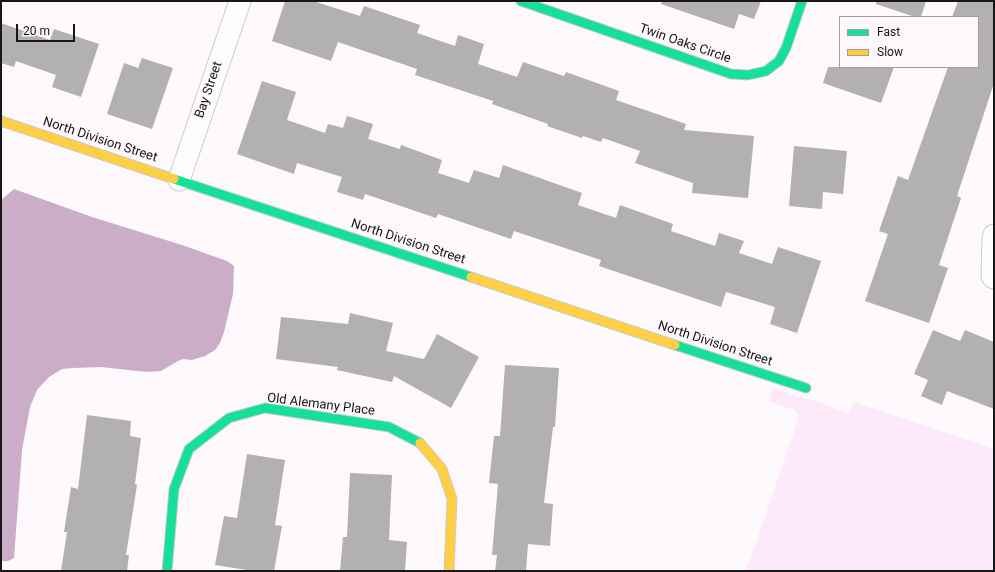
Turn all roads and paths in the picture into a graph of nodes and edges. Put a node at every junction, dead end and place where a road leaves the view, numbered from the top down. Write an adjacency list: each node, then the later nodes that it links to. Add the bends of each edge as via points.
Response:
1 (240, 1): 6 (street, Bay Street)
2 (521, 1): 4 (street, Twin Oaks Circle)
3 (802, 1): 4 (street, Twin Oaks Circle, via 786,48 778,61 766,71 748,75 731,74)
4 (546, 5)
5 (1, 121): 6 (street, North Division Street)
6 (179, 180): 9 (street, North Division Street)
7 (994, 235): 8 (street)
8 (994, 278)
9 (806, 388)
10 (167, 571): 11 (street, Old Alemany Place, via 174,489 189,449 229,418 265,408 389,427 419,442 442,469 452,499)
11 (449, 571)

